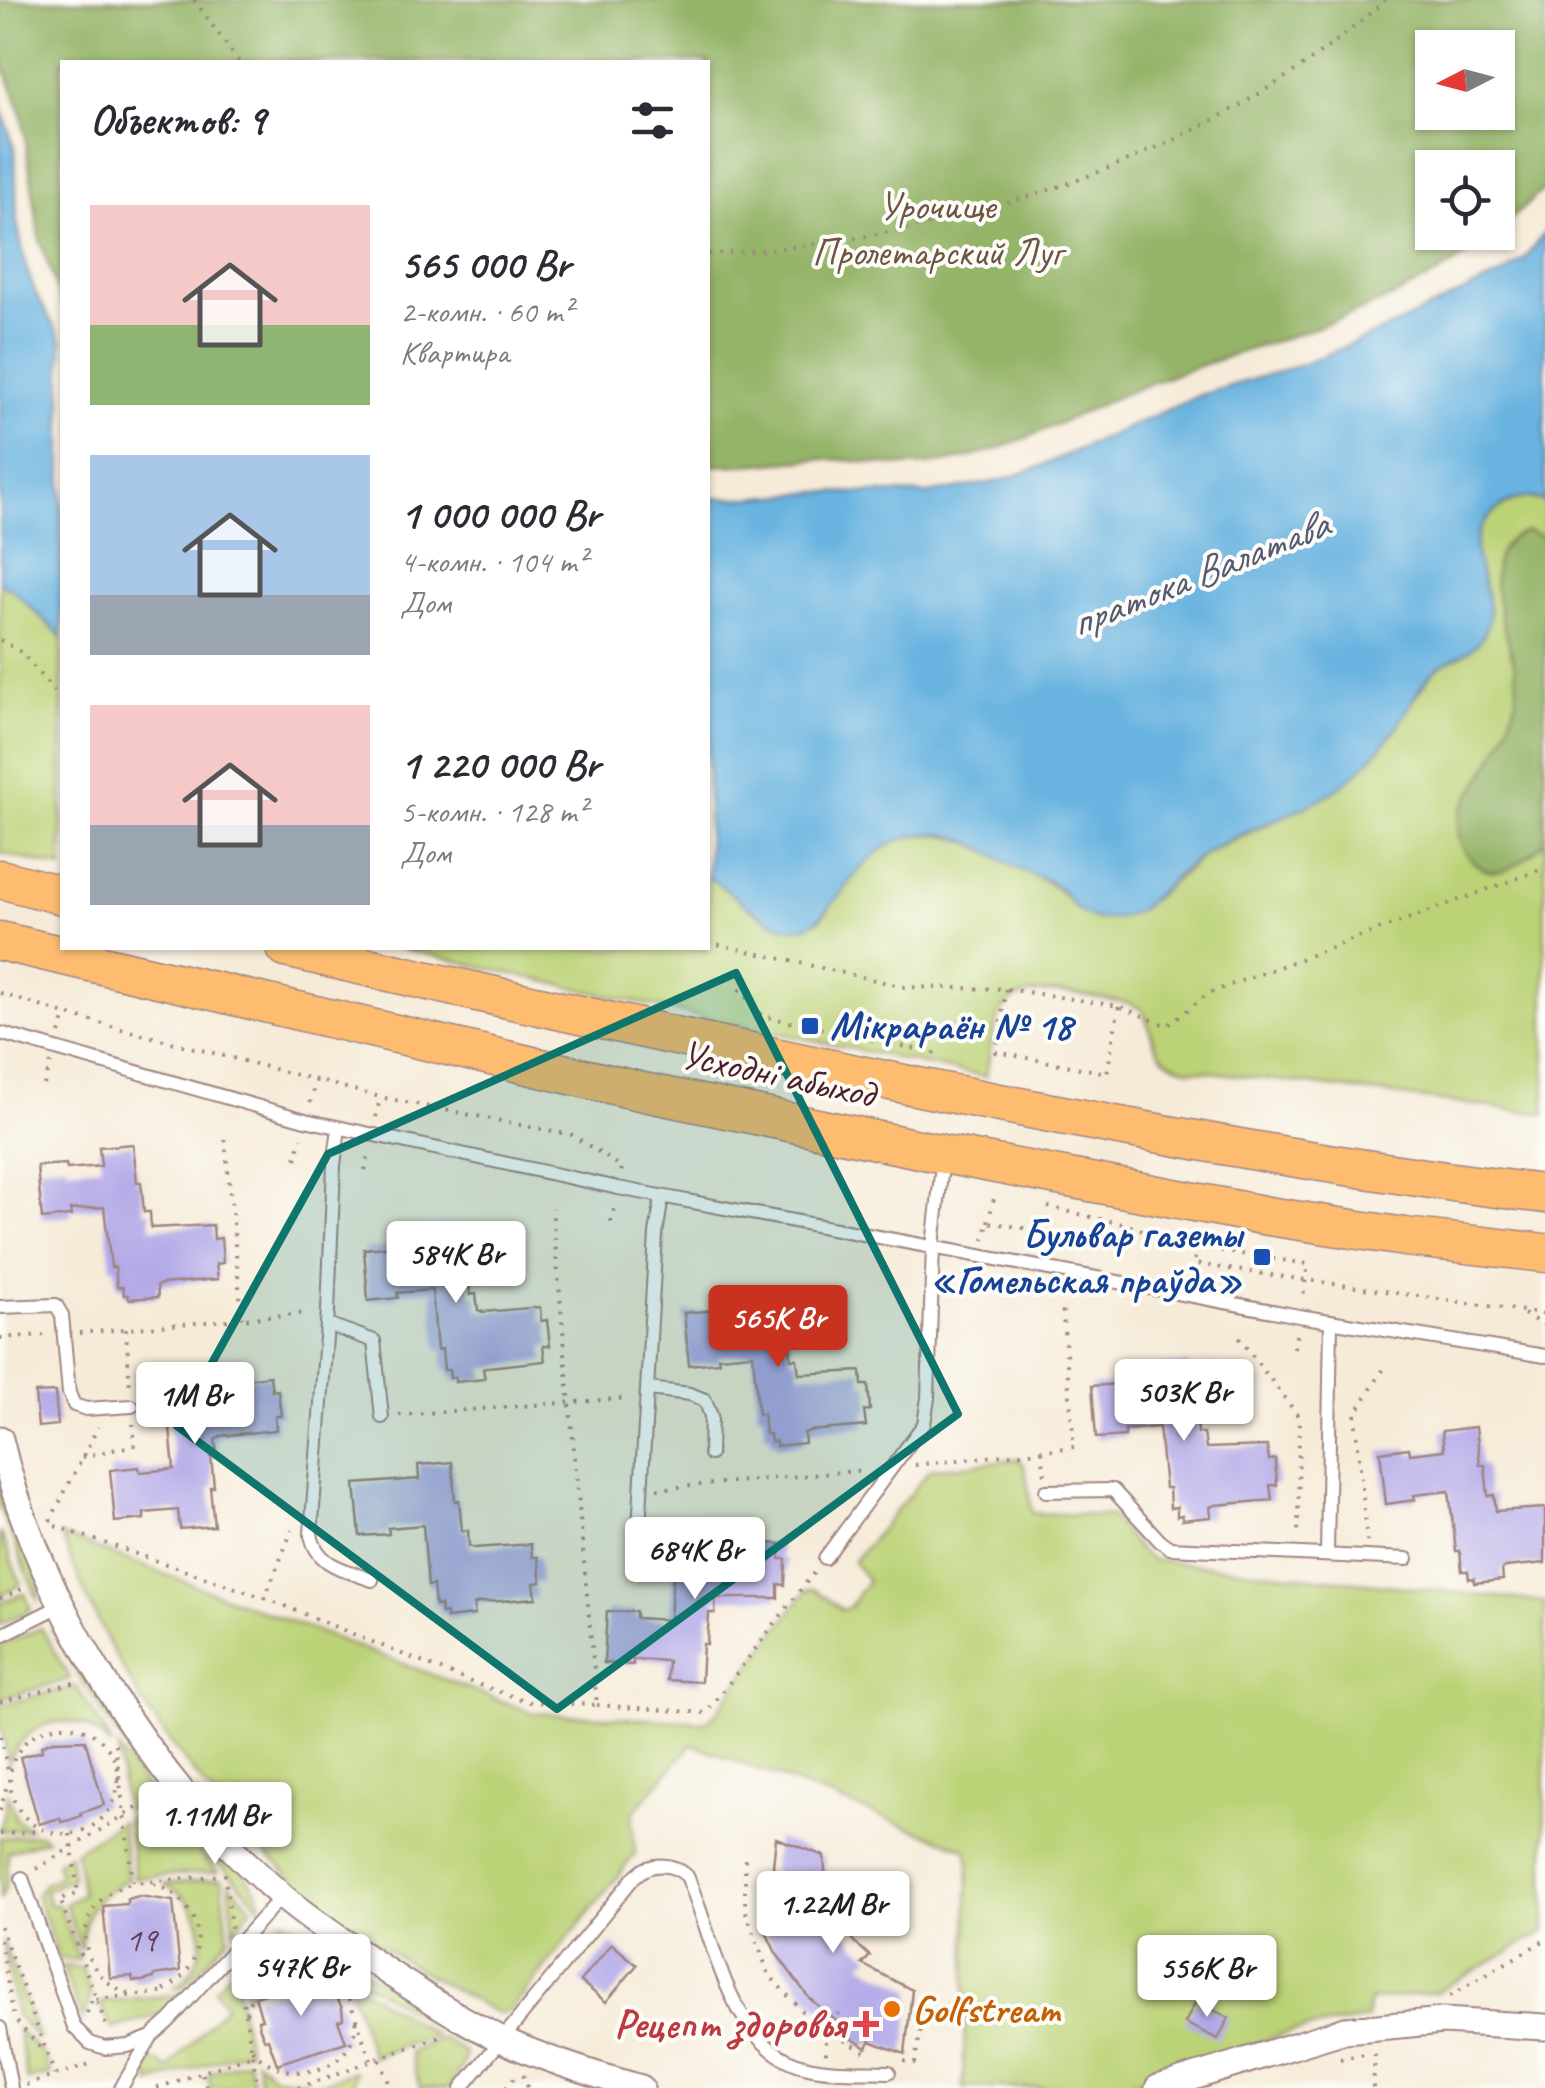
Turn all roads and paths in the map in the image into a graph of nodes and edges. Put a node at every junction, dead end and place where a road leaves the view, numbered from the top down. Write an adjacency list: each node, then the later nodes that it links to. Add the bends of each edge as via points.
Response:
1 (194, 0): 3 (path)
2 (1385, 0): 4 (path, via 1246,100 1081,178 868,236)
3 (238, 60)
4 (710, 254)
5 (0, 640): 6 (path, via 20,652)
6 (60, 699)
7 (1545, 868): 16 (path, via 1209,993 1168,1026)
8 (0, 879): 9 (main road)
9 (60, 894)
10 (0, 941): 31 (main road, Усходні абыход, via 639,1091)
11 (710, 942): 13 (path, via 906,986)
12 (295, 950): 35 (main road, Усходні абыход, via 803,1066 1274,1156)
13 (1006, 988): 16 (path); 16 (path, via 996,1052 1107,1073)
14 (739, 990): 20 (path, via 763,1016)
15 (0, 993): 17 (path)
16 (1119, 1006)
17 (66, 1014): 19 (path); 22 (path)
18 (0, 1033): 27 (lane)
19 (60, 1034)
20 (943, 1055)
21 (51, 1063): 23 (path)
22 (316, 1079): 24 (path); 25 (path)
23 (44, 1085)
24 (380, 1097): 26 (path); 34 (path, via 572,1135 622,1167)
25 (310, 1103)
26 (375, 1122)
27 (340, 1128): 36 (lane); 57 (lane)
28 (300, 1138): 32 (path)
29 (226, 1139): 56 (path)
30 (369, 1152): 33 (path)
31 (943, 1154): 45 (lane); 47 (main road, Усходні абыход, via 1268,1216)
32 (296, 1159)
33 (365, 1170)
34 (621, 1176)
35 (1545, 1194)
36 (662, 1198): 45 (lane); 67 (lane)
37 (1012, 1199): 42 (path, via 993,1194)
38 (1032, 1203): 46 (path)
39 (614, 1205): 41 (path)
40 (552, 1208): 68 (path)
41 (611, 1222)
42 (988, 1222): 43 (path); 44 (path)
43 (1030, 1229)
44 (984, 1240)
45 (933, 1246): 58 (lane); 75 (lane, via 927,1410)
46 (1196, 1246): 49 (path, via 1308,1264); 49 (path, via 1194,1264)
47 (1545, 1253)
48 (978, 1272): 50 (path)
49 (1306, 1279): 51 (path); 54 (path)
50 (975, 1288)
51 (1302, 1300)
52 (1062, 1305): 73 (path, via 1074,1447)
53 (0, 1308): 61 (lane, via 56,1305)
54 (1520, 1311): 55 (path); 59 (path)
55 (1545, 1314)
56 (242, 1318): 57 (path); 61 (path)
57 (328, 1318): 71 (lane, via 374,1342); 86 (lane, via 312,1542 322,1560)
58 (1331, 1321): 65 (lane); 80 (lane)
59 (1545, 1326)
60 (1297, 1331): 64 (path)
61 (64, 1334): 62 (path); 70 (lane, via 70,1400 78,1408)
62 (0, 1338)
63 (1238, 1338): 79 (path, via 1300,1417)
64 (1294, 1348)
65 (1545, 1356)
66 (1387, 1364): 81 (path, via 1355,1414)
67 (649, 1393): 68 (path); 74 (lane, via 706,1400); 76 (lane)
68 (570, 1401): 71 (path); 93 (path)
69 (132, 1406): 70 (lane)
70 (108, 1408): 87 (path, via 49,1524)
71 (382, 1417)
72 (0, 1439): 85 (street)
73 (1042, 1450): 75 (path); 77 (path)
74 (710, 1454)
75 (895, 1467): 76 (path); 82 (lane)
76 (642, 1491): 84 (lane)
77 (1046, 1491): 79 (lane, via 1113,1490 1170,1548)
78 (296, 1520): 87 (path)
79 (1298, 1554): 80 (lane)
80 (1327, 1555): 81 (lane)
81 (1369, 1557): 83 (lane)
82 (825, 1558): 93 (path, via 706,1714)
83 (1408, 1559)
84 (637, 1564)
85 (48, 1576): 88 (path); 89 (street)
86 (372, 1580)
87 (264, 1598): 93 (path, via 529,1702)
88 (0, 1599)
89 (60, 1606): 90 (lane); 109 (street, via 131,1724 204,1816)
90 (0, 1636)
91 (77, 1682): 92 (path)
92 (0, 1702)
93 (597, 1706)
94 (0, 1736): 97 (path)
95 (114, 1739): 96 (path)
96 (118, 1774): 97 (path, via 100,1739 64,1725 28,1738); 100 (path); 103 (path, via 108,1811)
97 (9, 1777): 99 (path); 101 (path, via 19,1810)
98 (156, 1796): 100 (path)
99 (0, 1811)
100 (124, 1815): 104 (path); 108 (path)
101 (44, 1831): 102 (path); 103 (path)
102 (0, 1834)
103 (70, 1834): 104 (path)
104 (72, 1848): 106 (path); 117 (path, via 78,1894 60,1899)
105 (744, 1859): 132 (path, via 745,1910 768,1975)
106 (22, 1878): 138 (lane, via 74,2028 90,2044)
107 (143, 1882): 108 (path); 110 (path, via 225,1876 232,1936); 121 (path, via 179,1897 197,1932 188,1971)
108 (133, 1884): 115 (path, via 104,1896 89,1918 86,1945)
109 (282, 1896): 114 (lane); 136 (street, via 418,1992)
110 (244, 1922)
111 (0, 1926): 140 (path)
112 (0, 1940): 128 (path)
113 (1545, 1940): 123 (path)
114 (234, 1950): 127 (path); 135 (lane)
115 (95, 1970): 117 (path); 122 (path, via 115,1988)
116 (338, 1970): 118 (path)
117 (92, 1986): 124 (path)
118 (345, 1990): 127 (path, via 327,1973 288,1968 255,1990); 129 (path)
119 (171, 1992): 121 (path)
120 (926, 1992): 143 (path, via 915,2063)
121 (155, 1993): 122 (path)
122 (141, 1994): 124 (path)
123 (1447, 1998)
124 (96, 1999): 138 (path)
125 (0, 2004): 128 (path)
126 (840, 2013): 132 (path)
127 (246, 2017): 137 (path)
128 (14, 2018): 133 (path); 140 (path)
129 (356, 2018): 137 (path, via 346,2054 314,2076 275,2071); 144 (path)
130 (1545, 2026): 162 (street, via 1443,2021 1345,2030)
131 (0, 2028): 146 (lane)
132 (830, 2033): 139 (path); 147 (path)
133 (16, 2035)
134 (443, 2035): 142 (path)
135 (151, 2037): 138 (lane); 152 (lane)
136 (502, 2040): 147 (lane, via 635,1876 660,1866 687,1876 718,1966 762,2040 779,2056); 158 (lane); 161 (street)
137 (250, 2044): 141 (path)
138 (114, 2047): 150 (path, via 100,2060)
139 (868, 2054)
140 (48, 2055): 150 (path)
141 (252, 2055): 149 (path); 155 (path)
142 (380, 2058): 144 (path); 157 (path)
143 (901, 2060)
144 (371, 2061): 156 (path)
145 (1327, 2062): 163 (path, via 1375,2052)
146 (3, 2063): 151 (lane)
147 (826, 2069): 148 (lane)
148 (889, 2072)
149 (202, 2073): 153 (path); 154 (path)
150 (55, 2076): 151 (path)
151 (18, 2087)
152 (121, 2088)
153 (157, 2088)
154 (207, 2088)
155 (258, 2088)
156 (298, 2088)
157 (390, 2088)
158 (462, 2088)
159 (506, 2088): 160 (path, via 521,2074)
160 (528, 2088)
161 (642, 2088)
162 (1158, 2088)
163 (1373, 2088)

